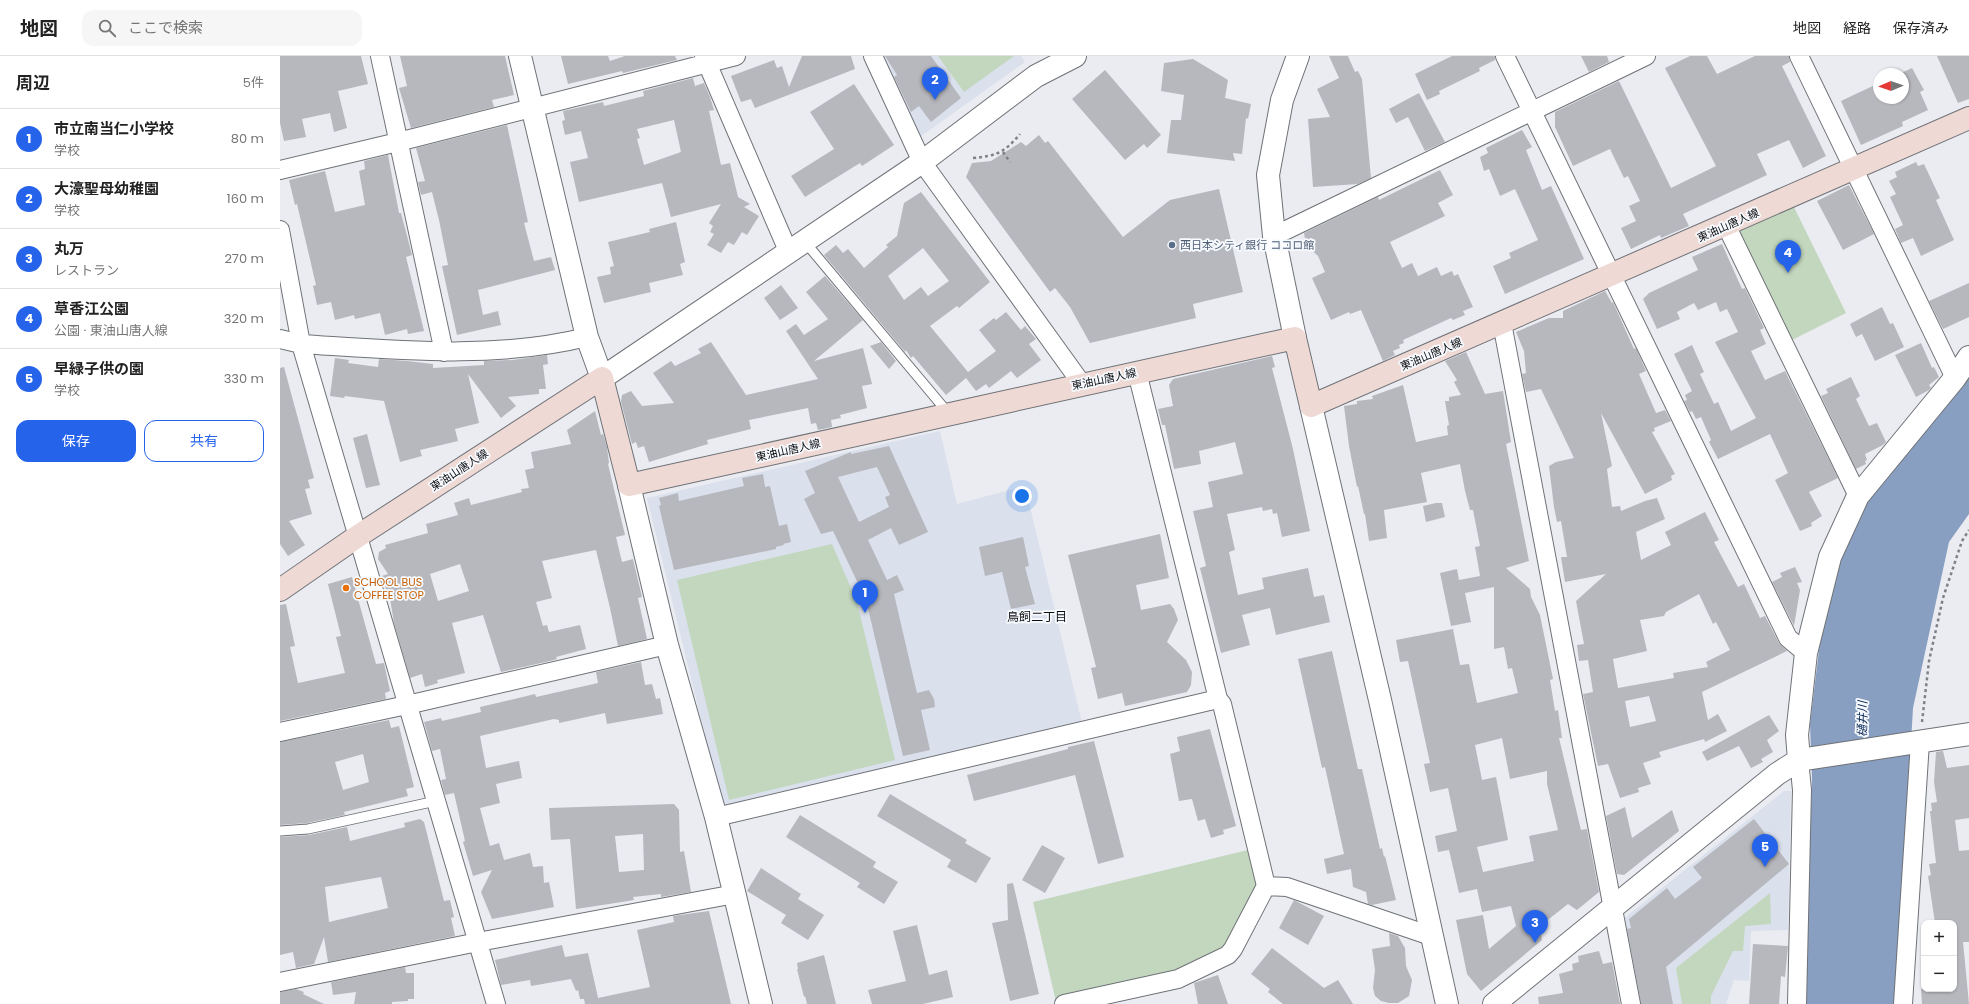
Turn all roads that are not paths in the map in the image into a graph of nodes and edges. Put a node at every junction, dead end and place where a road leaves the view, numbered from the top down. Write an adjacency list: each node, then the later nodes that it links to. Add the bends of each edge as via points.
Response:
1 (380, 56): 14 (street)
2 (520, 56): 11 (street)
3 (736, 56): 10 (street)
4 (873, 56): 15 (street)
5 (1075, 56): 15 (street, via 1036,76)
6 (1298, 56): 20 (street, via 1282,100 1268,175)
7 (1505, 56): 12 (street)
8 (1646, 56): 12 (street)
9 (1799, 56): 16 (street)
10 (705, 60): 11 (street); 21 (street)
11 (533, 107): 14 (street); 24 (street)
12 (1532, 111): 20 (street); 22 (street)
13 (1969, 118): 16 (main road, 東油山唐人線)
14 (398, 142): 17 (street); 28 (street)
15 (922, 162): 21 (street); 33 (street)
16 (1854, 169): 18 (main road, 東油山唐人線); 32 (street)
17 (280, 170)
18 (1726, 225): 22 (main road, 東油山唐人線); 37 (street)
19 (280, 230): 27 (street)
20 (1274, 236): 25 (street)
21 (797, 247): 31 (street); 35 (lane)
22 (1612, 275): 23 (main road, 東油山唐人線); 41 (street, via 1788,638)
23 (1502, 324): 34 (main road, 東油山唐人線); 53 (street)
24 (587, 337): 28 (street, via 570,342 488,351); 31 (street)
25 (1295, 338): 30 (main road, 東油山唐人線); 34 (main road)
26 (280, 339): 27 (street)
27 (301, 344): 28 (street); 38 (street)
28 (444, 352)
29 (1969, 357): 32 (street)
30 (1137, 372): 33 (main road, 東油山唐人線); 42 (street)
31 (602, 378): 36 (main road); 38 (main road, 東油山唐人線)
32 (1955, 378): 37 (street)
33 (1082, 384): 35 (main road, 東油山唐人線)
34 (1311, 406): 54 (street, via 1380,700)
35 (949, 414): 36 (main road, 東油山唐人線)
36 (629, 485): 40 (street)
37 (1858, 496): 41 (street, via 1830,557)
38 (358, 536): 39 (main road, 東油山唐人線); 43 (street)
39 (280, 590)
40 (667, 645): 43 (street); 49 (street)
41 (1806, 653): 47 (street, via 1797,735)
42 (1218, 699): 49 (street); 51 (street, via 1222,704)
43 (407, 705): 44 (street); 48 (street)
44 (280, 732)
45 (1969, 734): 46 (street)
46 (1917, 743): 47 (street); 64 (street)
47 (1803, 759): 53 (street, via 1777,774); 63 (street)
48 (436, 801): 50 (lane); 55 (street)
49 (716, 817): 52 (street)
50 (280, 832)
51 (1266, 886): 54 (street, via 1287,887); 59 (street, via 1228,955 1178,979)
52 (735, 894): 55 (street); 58 (street)
53 (1612, 906): 61 (street); 62 (street)
54 (1431, 936): 60 (street)
55 (478, 942): 56 (street); 57 (street)
56 (280, 982)
57 (496, 1004)
58 (761, 1004)
59 (1064, 1004)
60 (1447, 1004)
61 (1494, 1004)
62 (1631, 1004)
63 (1797, 1004)
64 (1903, 1004)

